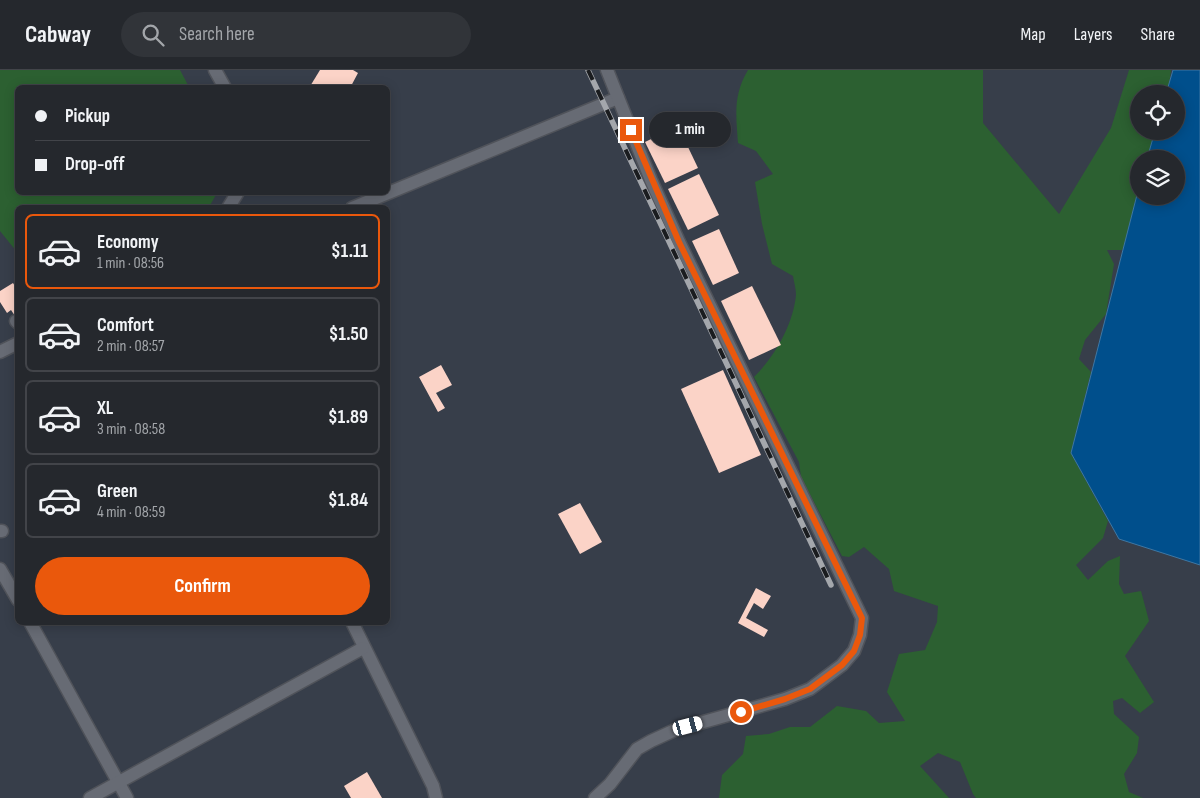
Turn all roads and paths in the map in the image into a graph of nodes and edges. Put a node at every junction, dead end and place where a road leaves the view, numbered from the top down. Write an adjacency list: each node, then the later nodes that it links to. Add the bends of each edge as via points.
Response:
1 (215, 70): 3 (lane)
2 (607, 70): 4 (lane)
3 (223, 85)
4 (618, 98): 5 (lane); 19 (lane, via 679,242 862,618 854,651 842,665 810,689 777,702 675,730 652,741 637,749)
5 (390, 192)
6 (383, 195): 7 (lane)
7 (359, 205)
8 (15, 344): 9 (lane)
9 (0, 352)
10 (0, 569): 11 (lane)
11 (15, 595)
12 (32, 625): 15 (lane)
13 (353, 625): 14 (lane)
14 (364, 648): 15 (lane); 18 (lane)
15 (119, 783): 16 (lane); 17 (lane)
16 (90, 798)
17 (127, 798)
18 (436, 798)
19 (595, 798)

